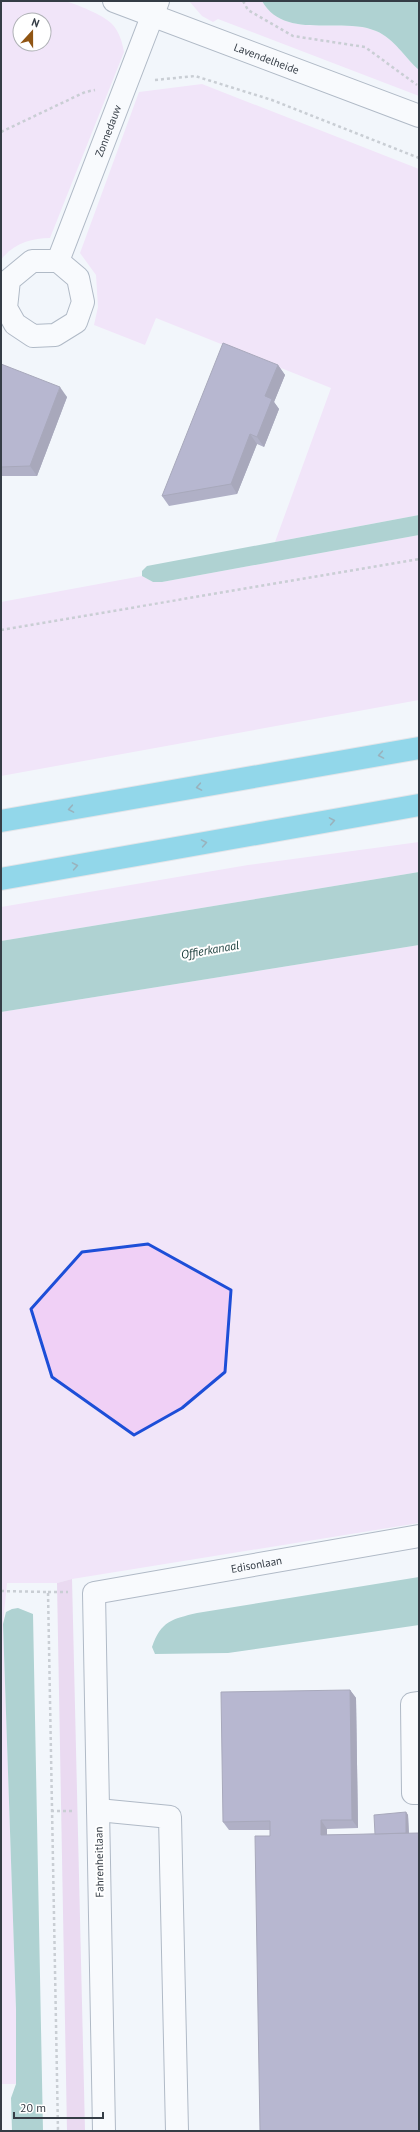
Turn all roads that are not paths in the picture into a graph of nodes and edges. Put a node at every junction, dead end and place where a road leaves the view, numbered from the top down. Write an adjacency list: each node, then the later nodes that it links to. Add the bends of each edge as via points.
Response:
1 (114, 1): 2 (street, Lavendelheide)
2 (156, 8): 3 (street, Lavendelheide); 4 (street, Zonnedauw)
3 (419, 116)
4 (58, 261)
5 (419, 748): 7 (highway, one-way to 7)
6 (419, 805): 8 (highway, one-way to 6)
7 (1, 821)
8 (1, 879)
9 (419, 1536): 10 (street, Edisonlaan)
10 (94, 1593): 13 (street, Fahrenheitlaan)
11 (419, 1703): 12 (street, via 412,1704 413,1793)
12 (419, 1793)
13 (98, 1810): 14 (street, Fahrenheitlaan); 15 (street, via 170,1817)
14 (104, 2131)
15 (178, 2131)

